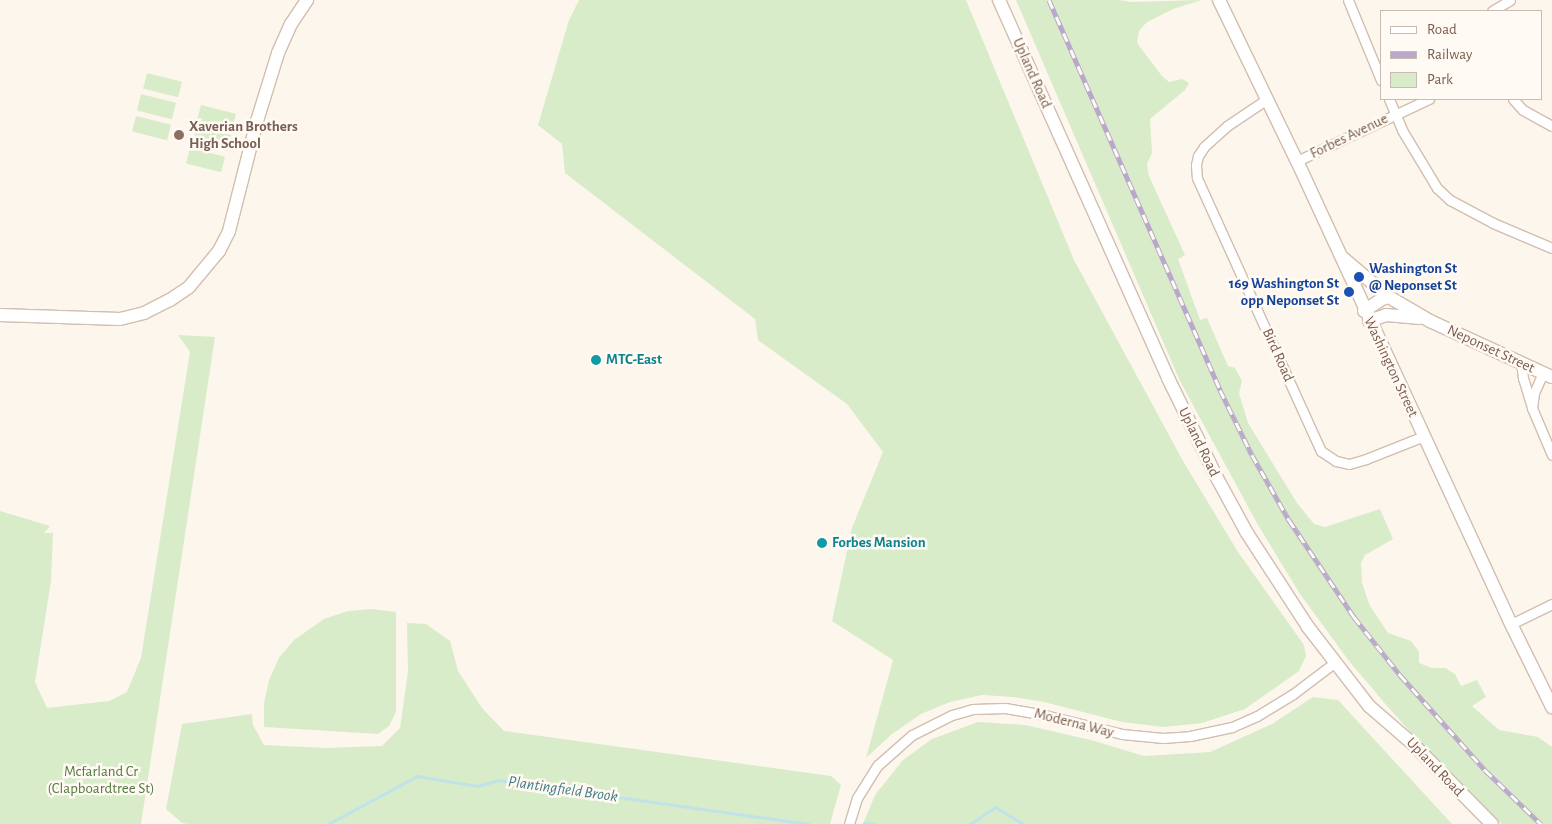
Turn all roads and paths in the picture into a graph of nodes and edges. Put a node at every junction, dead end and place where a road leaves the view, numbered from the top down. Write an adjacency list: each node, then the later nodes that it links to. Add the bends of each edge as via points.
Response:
1 (307, 0): 18 (main road, via 291,24 278,53 229,231 219,251 189,287 144,313 120,319)
2 (999, 0): 28 (main road, Upland Road, via 1154,349 1217,478 1262,558)
3 (1219, 0): 8 (main road, Washington Street)
4 (1348, 0): 7 (street)
5 (1510, 0): 6 (street)
6 (1494, 10)
7 (1380, 78)
8 (1266, 99): 14 (main road, Washington Street); 24 (street, Bird Road, via 1227,126 1204,147 1196,165 1197,178 1321,451 1336,461 1349,464)
9 (1390, 100): 12 (street)
10 (1427, 100): 12 (street, Forbes Avenue)
11 (1514, 100): 13 (street, via 1523,110)
12 (1396, 113): 14 (street, Forbes Avenue); 15 (street, via 1402,130 1437,188 1450,200 1484,219)
13 (1552, 126)
14 (1297, 161): 16 (main road, Washington Street)
15 (1552, 248)
16 (1339, 254): 17 (main road, Neponset Street); 19 (main road, Washington Street)
17 (1389, 297): 19 (main road, via 1382,299); 20 (main road, Neponset Street)
18 (0, 315)
19 (1367, 316): 20 (main road, Neponset Street, via 1405,315); 24 (main road, Washington Street)
20 (1430, 320): 21 (main road, Neponset Street)
21 (1521, 362): 22 (main road, Neponset Street); 23 (street)
22 (1548, 375): 23 (street, via 1534,392)
23 (1532, 408): 25 (street)
24 (1424, 436): 27 (main road, Washington Street)
25 (1552, 455)
26 (1552, 604): 27 (street)
27 (1511, 624): 29 (main road, Washington Street)
28 (1334, 663): 30 (street, Moderna Way, via 1257,716 1232,727 1190,736 1163,738 1122,734 1005,708 973,709 952,715 912,735 878,765 857,798); 31 (main road, Upland Road, via 1368,706 1414,745)
29 (1552, 707)
30 (849, 824)
31 (1492, 824)

